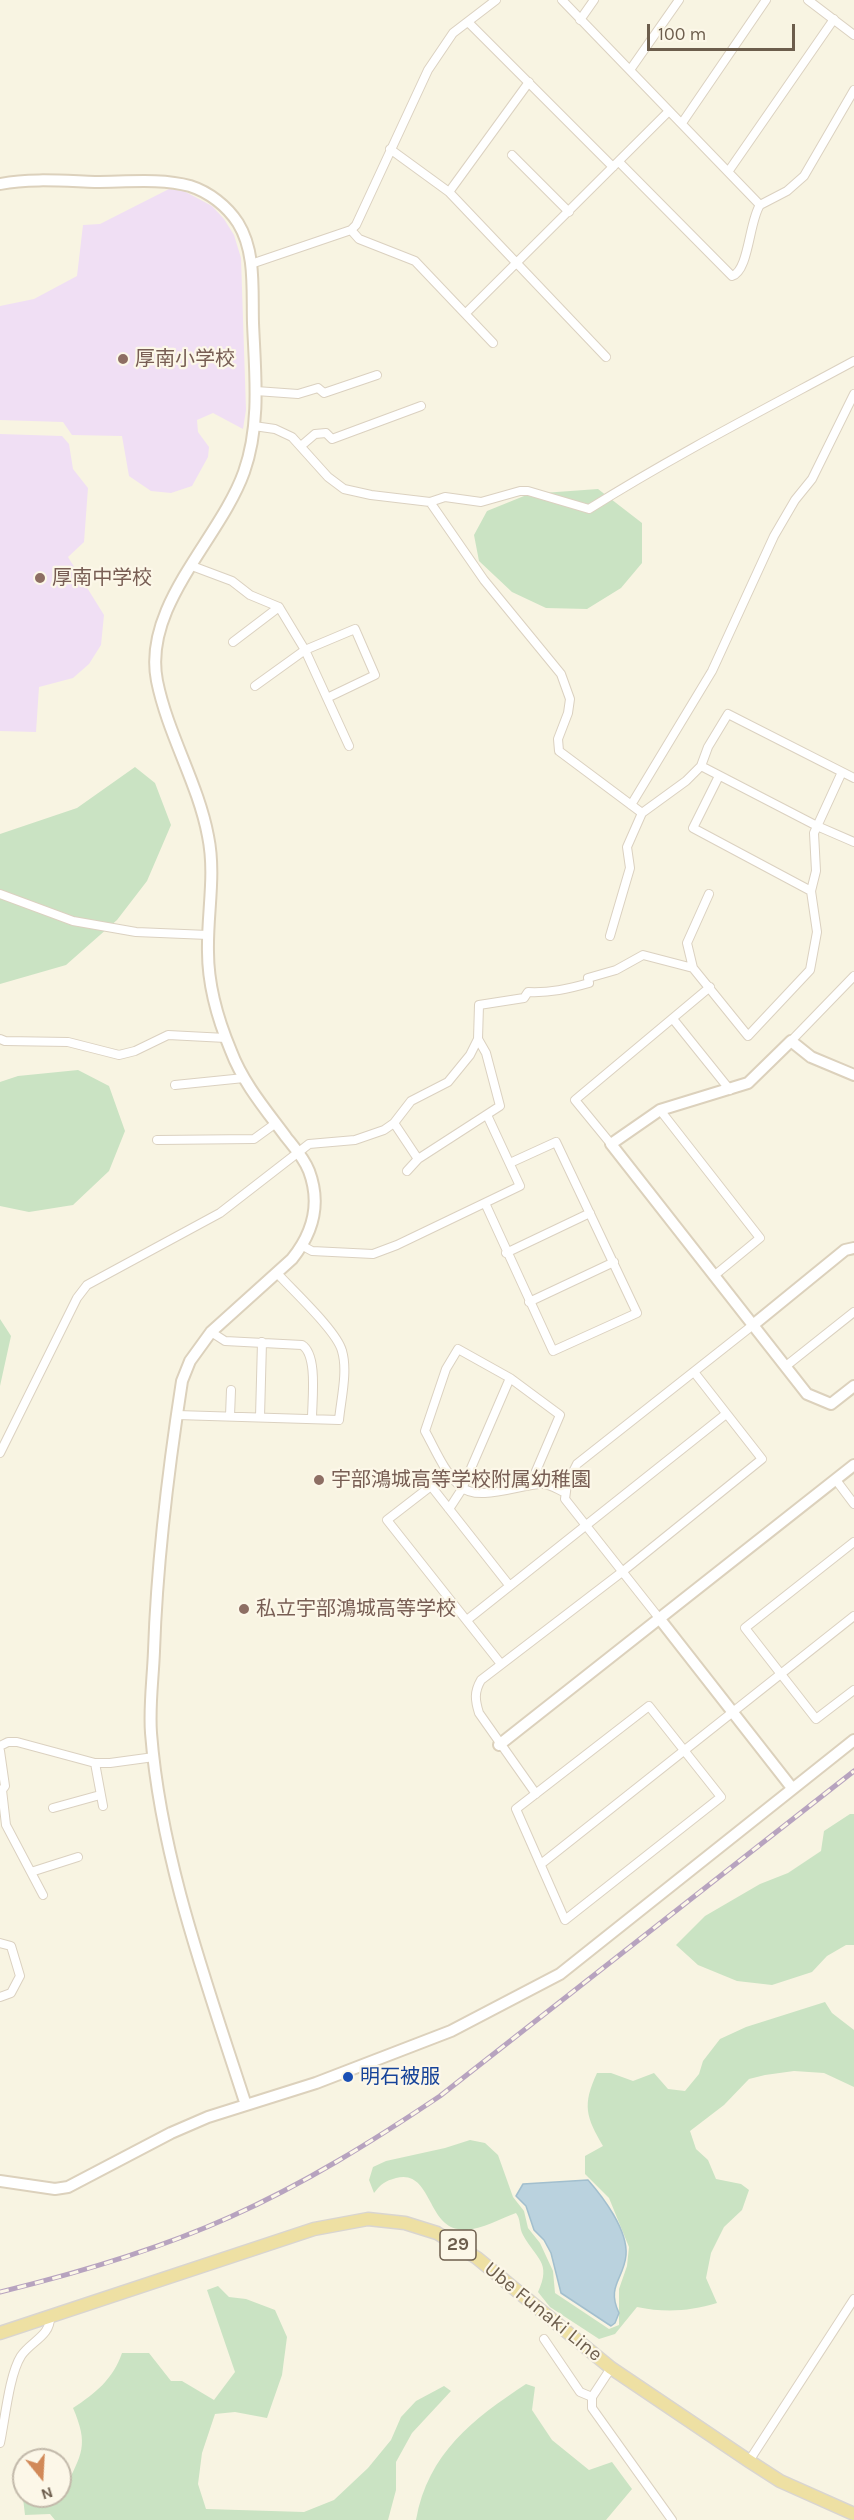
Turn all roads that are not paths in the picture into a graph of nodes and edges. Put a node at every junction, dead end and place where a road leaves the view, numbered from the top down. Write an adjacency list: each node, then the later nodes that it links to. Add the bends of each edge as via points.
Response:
1 (495, 0): 9 (street)
2 (562, 0): 8 (street)
3 (594, 0): 8 (street)
4 (679, 0): 11 (street)
5 (766, 0): 15 (street)
6 (808, 0): 7 (street)
7 (834, 19): 10 (street); 19 (street)
8 (580, 20): 11 (street)
9 (468, 22): 12 (street); 16 (street, via 453,33 428,70)
10 (854, 34)
11 (630, 70): 14 (street)
12 (529, 82): 18 (street); 21 (street)
13 (854, 90): 22 (street, via 804,176 787,191)
14 (669, 111): 15 (street); 18 (street)
15 (682, 123): 19 (street)
16 (390, 148): 21 (street); 24 (street)
17 (512, 155): 23 (street)
18 (616, 165): 22 (street, via 732,276 743,263); 23 (street)
19 (728, 172): 22 (street)
20 (0, 184): 26 (street, via 160,182 191,187 211,196 237,221)
21 (448, 192): 25 (street)
22 (760, 205)
23 (568, 212): 25 (street)
24 (351, 230): 26 (street); 27 (street, via 359,239 415,261)
25 (518, 263): 27 (street); 29 (street)
26 (251, 264): 32 (street)
27 (466, 313): 28 (street)
28 (493, 343)
29 (606, 357)
30 (854, 360): 37 (street, via 715,435 589,510 528,491 481,502 445,497)
31 (377, 375): 32 (street, via 324,393 318,388 298,394)
32 (256, 391): 35 (street)
33 (854, 394): 49 (street, via 812,479 774,536 712,671)
34 (421, 406): 36 (street, via 332,439 326,433 315,434)
35 (254, 426): 36 (street, via 275,429); 38 (street, via 243,475 227,510)
36 (301, 446): 37 (street, via 344,489)
37 (430, 502): 49 (street, via 484,580 561,674 570,699 558,739 559,751)
38 (192, 566): 39 (street, via 232,581 250,595); 56 (street, via 162,620 155,667 163,703 208,837 212,879)
39 (279, 607): 40 (street); 41 (street)
40 (233, 642)
41 (305, 650): 42 (street); 43 (street); 43 (street, via 355,629 375,675)
42 (255, 686)
43 (327, 698): 44 (street)
44 (348, 746)
45 (701, 766): 46 (street, via 728,714); 47 (street); 50 (street)
46 (842, 772): 48 (street); 51 (street)
47 (719, 776): 51 (street); 53 (street, via 693,828)
48 (854, 778)
49 (631, 805): 50 (street)
50 (642, 813): 57 (street, via 627,847 630,868)
51 (817, 826): 52 (street); 53 (street)
52 (854, 842)
53 (812, 891): 60 (street, via 817,932 810,970 748,1036)
54 (0, 894): 56 (street, via 73,921 136,932)
55 (709, 894): 58 (street, via 687,943)
56 (208, 935): 62 (street, via 210,979)
57 (610, 936)
58 (693, 968): 60 (street); 64 (street, via 643,955 625,966 588,978 589,983 581,986 548,993 528,992 524,998 479,1005)
59 (854, 976): 65 (street)
60 (710, 987): 61 (street)
61 (673, 1019): 69 (street); 75 (street, via 575,1100)
62 (226, 1038): 63 (street, via 168,1035 119,1054 68,1042); 67 (street)
63 (0, 1039)
64 (478, 1039): 71 (street, via 486,1053 500,1106); 73 (street, via 455,1075 411,1101)
65 (791, 1041): 66 (street, via 811,1057); 69 (street, via 748,1083)
66 (854, 1075)
67 (244, 1078): 68 (street); 72 (street)
68 (175, 1085)
69 (730, 1090): 70 (street)
70 (660, 1110): 75 (street); 87 (street, via 760,1238)
71 (487, 1115): 77 (street); 78 (street)
72 (276, 1123): 74 (street, via 254,1139); 76 (street)
73 (394, 1123): 76 (street, via 355,1140 309,1144); 77 (street)
74 (158, 1140)
75 (611, 1144): 87 (street)
76 (297, 1153): 82 (street, via 310,1174 315,1203 312,1225); 103 (street, via 220,1213 87,1285)
77 (418, 1159): 79 (street)
78 (510, 1163): 80 (street, via 520,1186); 81 (street, via 556,1142)
79 (407, 1171)
80 (484, 1203): 82 (street, via 373,1254 312,1251); 84 (street)
81 (590, 1213): 84 (street); 85 (street)
82 (303, 1246): 86 (street)
83 (854, 1248): 90 (street, via 845,1251)
84 (506, 1253): 88 (street)
85 (614, 1262): 88 (street); 88 (street, via 637,1313 553,1351)
86 (277, 1273): 91 (street); 102 (street, via 342,1350 339,1420)
87 (715, 1275): 90 (street)
88 (529, 1302)
89 (854, 1312): 93 (street)
90 (753, 1325): 93 (street); 94 (street)
91 (211, 1332): 92 (street, via 225,1341); 99 (street, via 190,1361 182,1381)
92 (262, 1342): 101 (street); 102 (street, via 308,1348 312,1361)
93 (786, 1366): 96 (street, via 807,1394 831,1404)
94 (694, 1372): 98 (street); 108 (street, via 577,1464)
95 (510, 1378): 106 (street, via 560,1415); 107 (street); 107 (street, via 458,1349 446,1369 425,1431 449,1476)
96 (854, 1386)
97 (231, 1390): 100 (street)
98 (726, 1414): 111 (street); 113 (street, via 762,1459)
99 (177, 1415): 100 (street); 127 (street, via 156,1595 151,1730)
100 (230, 1416): 101 (street)
101 (260, 1417): 102 (street)
102 (312, 1419)
103 (0, 1452)
104 (854, 1465): 105 (street)
105 (836, 1480): 109 (street); 116 (street)
106 (530, 1485): 107 (street, via 493,1493); 108 (street, via 545,1484)
107 (462, 1489): 110 (street)
108 (564, 1492): 111 (street, via 565,1499)
109 (854, 1504)
110 (449, 1509): 114 (street); 117 (street, via 431,1486 387,1520)
111 (586, 1525): 113 (street); 114 (street)
112 (854, 1542): 119 (street, via 745,1628)
113 (622, 1572): 116 (street); 118 (street)
114 (509, 1585): 117 (street)
115 (854, 1616): 119 (street)
116 (659, 1618): 121 (street); 123 (street)
117 (467, 1620): 118 (street)
118 (501, 1664): 123 (street, via 481,1680 475,1700)
119 (780, 1674): 120 (street, via 816,1719); 121 (street)
120 (854, 1690)
121 (732, 1712): 126 (street); 129 (street)
122 (854, 1740): 129 (street)
123 (500, 1745): 130 (street)
124 (0, 1746): 128 (street, via 17,1742)
125 (0, 1751): 136 (street, via 6,1825)
126 (685, 1752): 130 (street, via 649,1706); 135 (street); 135 (street, via 721,1797 565,1920)
127 (154, 1757): 128 (street); 140 (street, via 164,1821 190,1932)
128 (95, 1763): 131 (street)
129 (792, 1788): 140 (street, via 560,1974 422,2044)
130 (536, 1794): 135 (street, via 516,1809)
131 (100, 1795): 132 (street); 133 (street)
132 (103, 1806)
133 (53, 1808)
134 (78, 1857): 136 (street)
135 (541, 1864)
136 (31, 1872): 137 (street)
137 (44, 1895)
138 (0, 1943): 139 (street, via 11,1946 20,1976 11,1993)
139 (0, 1997)
140 (246, 2105): 141 (street, via 171,2133 68,2187 56,2189)
141 (0, 2181)
142 (854, 2299): 149 (street)
143 (50, 2316): 144 (main road, Ube Funaki Line / 29); 146 (main road, Ube Funaki Line / 29, via 314,2229 368,2219 387,2220 422,2227 463,2249); 148 (street, via 45,2334 31,2344 16,2367)
144 (0, 2333)
145 (544, 2338): 147 (street, via 580,2392)
146 (611, 2368): 147 (street); 149 (main road, Ube Funaki Line / 29)
147 (591, 2397): 151 (street, via 591,2408)
148 (0, 2443)
149 (749, 2461): 150 (main road, Ube Funaki Line / 29, via 780,2481)
150 (854, 2514)
151 (672, 2520)

